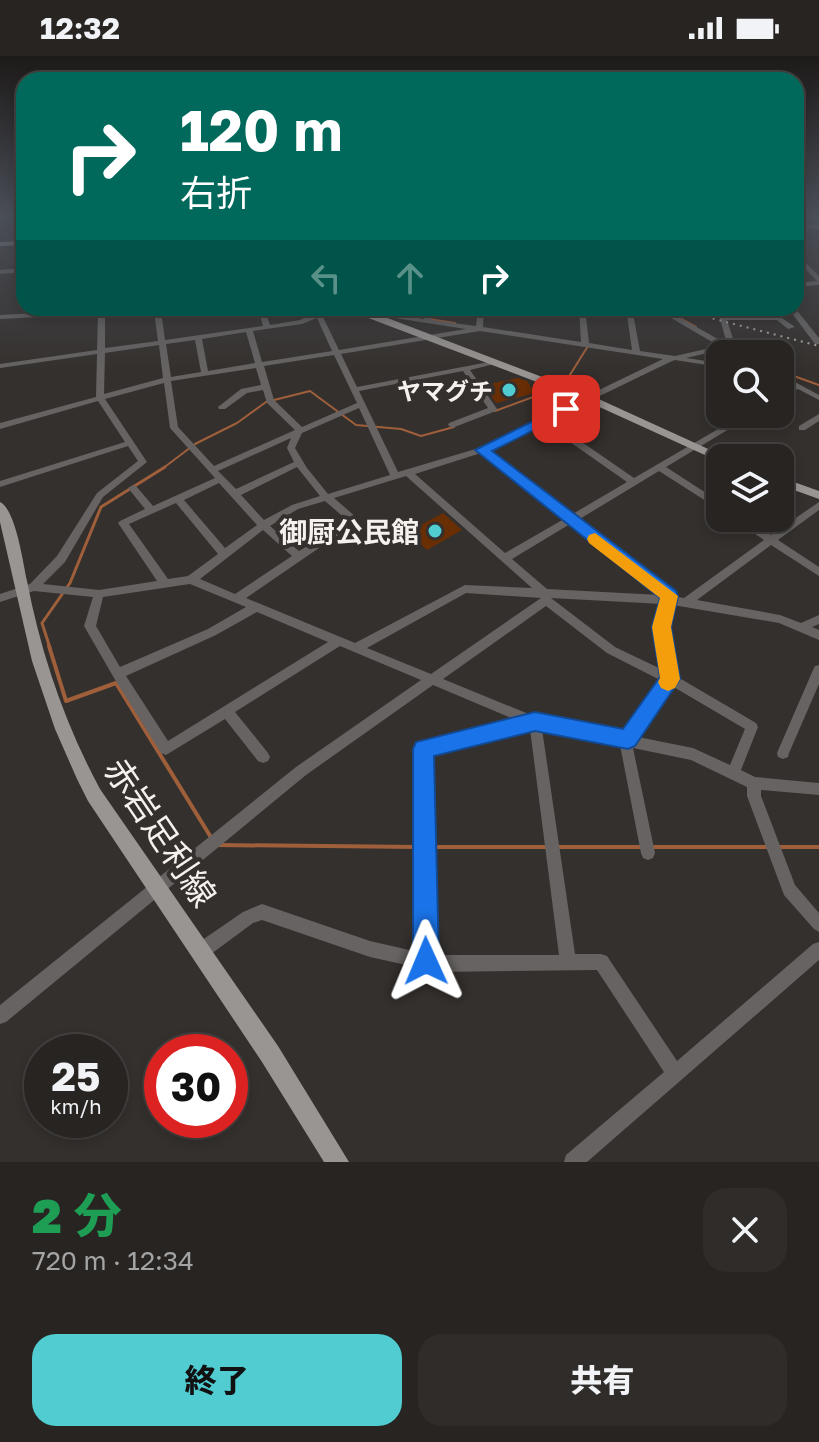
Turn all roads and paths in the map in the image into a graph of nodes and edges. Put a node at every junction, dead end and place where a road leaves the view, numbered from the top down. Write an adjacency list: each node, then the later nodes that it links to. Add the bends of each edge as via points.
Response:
1 (806, 268): 2 (street)
2 (818, 284)
3 (100, 316): 30 (street)
4 (157, 316): 28 (street)
5 (264, 316): 19 (street)
6 (311, 316): 19 (street)
7 (319, 316): 33 (street)
8 (370, 316): 24 (main road)
9 (400, 316): 18 (street)
10 (428, 316): 18 (street)
11 (481, 316): 21 (street)
12 (580, 316): 29 (street)
13 (630, 316): 32 (street)
14 (671, 316): 25 (street)
15 (723, 316): 26 (street)
16 (756, 316): 20 (street, via 779,318)
17 (797, 316): 27 (street)
18 (427, 320): 21 (street)
19 (267, 327): 22 (street)
20 (791, 327)
21 (480, 328): 24 (street); 29 (street)
22 (249, 330): 23 (street); 37 (street)
23 (198, 337): 28 (street); 40 (street)
24 (426, 338): 33 (street); 35 (main road)
25 (714, 340)
26 (730, 340)
27 (818, 342)
28 (159, 343): 30 (street); 41 (street)
29 (582, 344): 32 (street)
30 (101, 351): 38 (street); 47 (street)
31 (706, 351): 34 (street)
32 (636, 352): 34 (street)
33 (336, 353): 37 (street); 46 (street)
34 (675, 358): 36 (street); 48 (street)
35 (494, 363): 39 (street); 48 (main road)
36 (706, 363)
37 (259, 364): 40 (street); 44 (street)
38 (0, 366)
39 (465, 369): 46 (street); 54 (street, via 493,409)
40 (205, 373): 41 (street)
41 (165, 380): 47 (street); 65 (street, via 174,428)
42 (794, 384): 43 (street)
43 (798, 386): 45 (street); 49 (street)
44 (265, 387): 51 (street, via 244,391); 58 (street, via 270,401)
45 (794, 388)
46 (354, 390): 50 (street)
47 (100, 398): 55 (street); 59 (street)
48 (588, 398): 53 (street); 60 (main road)
49 (819, 398)
50 (361, 404): 58 (street); 67 (street)
51 (222, 407)
52 (819, 417): 57 (street)
53 (544, 420): 61 (street); 69 (street)
54 (452, 425)
55 (0, 426)
56 (726, 428): 60 (street)
57 (802, 428)
58 (299, 432): 63 (street, via 291,448); 65 (street)
59 (130, 443): 70 (street); 93 (street, via 143,462 100,495 61,559)
60 (695, 446): 62 (main road); 64 (street)
61 (482, 450): 66 (street); 83 (street)
62 (706, 451)
63 (298, 463): 75 (street); 77 (street)
64 (659, 467): 69 (street); 79 (street)
65 (212, 470): 68 (street)
66 (407, 472): 67 (street); 89 (street)
67 (395, 475): 77 (street)
68 (221, 479): 75 (street); 78 (street)
69 (634, 482): 83 (street)
70 (0, 484)
71 (794, 486): 72 (main road)
72 (797, 487): 74 (street); 76 (main road)
73 (133, 488): 82 (street)
74 (794, 489)
75 (234, 494): 84 (street)
76 (819, 495)
77 (322, 497): 84 (street); 88 (street, via 354,520)
78 (177, 498): 82 (street); 87 (street)
79 (706, 498)
80 (819, 505): 86 (street)
81 (0, 506): 93 (main road, 赤岩足利線)
82 (151, 510): 92 (street, via 123,523)
83 (570, 520): 89 (street); 98 (street)
84 (263, 525): 87 (street); 88 (street)
85 (761, 532): 86 (street)
86 (771, 540): 90 (street); 99 (street)
87 (224, 554): 91 (street)
88 (299, 557): 97 (street)
89 (505, 558): 96 (street)
90 (819, 572)
91 (191, 580): 92 (street); 97 (street)
92 (165, 584): 94 (street)
93 (28, 589): 94 (street); 95 (street); 119 (main road, 赤岩足利線, via 35,647 76,761)
94 (99, 594): 107 (street, via 90,626)
95 (0, 598)
96 (546, 598): 98 (street, via 625,595); 105 (street, via 531,591 465,589); 108 (street, via 611,650); 109 (street)
97 (236, 599): 100 (street)
98 (670, 600): 99 (street); 108 (street, via 662,627)
99 (685, 603): 102 (street)
100 (254, 608): 104 (street); 107 (street)
101 (819, 619): 102 (street)
102 (802, 627): 103 (street)
103 (819, 635)
104 (339, 641): 105 (street); 110 (street)
105 (356, 648): 109 (street)
106 (819, 670): 113 (street)
107 (118, 674): 110 (street, via 166,749)
108 (670, 679): 112 (street); 115 (street, via 752,727)
109 (433, 680): 111 (street); 119 (street, via 301,771)
110 (227, 711): 114 (street)
111 (535, 722): 112 (street); 123 (street, via 424,749); 124 (street)
112 (628, 740): 115 (street, via 693,754); 118 (street)
113 (783, 753)
114 (263, 757)
115 (733, 773): 116 (street)
116 (754, 783): 117 (street); 120 (street, via 754,796 789,890)
117 (819, 789)
118 (647, 848)
119 (159, 888): 122 (main road, 赤岩足利線); 125 (street)
120 (819, 924)
121 (819, 950): 126 (street)
122 (201, 951): 123 (street, via 262,912 370,949); 127 (main road, 赤岩足利線)
123 (426, 961): 124 (street)
124 (568, 961): 126 (street, via 601,962)
125 (0, 1016)
126 (676, 1074): 128 (street)
127 (337, 1162)
128 (573, 1162)

